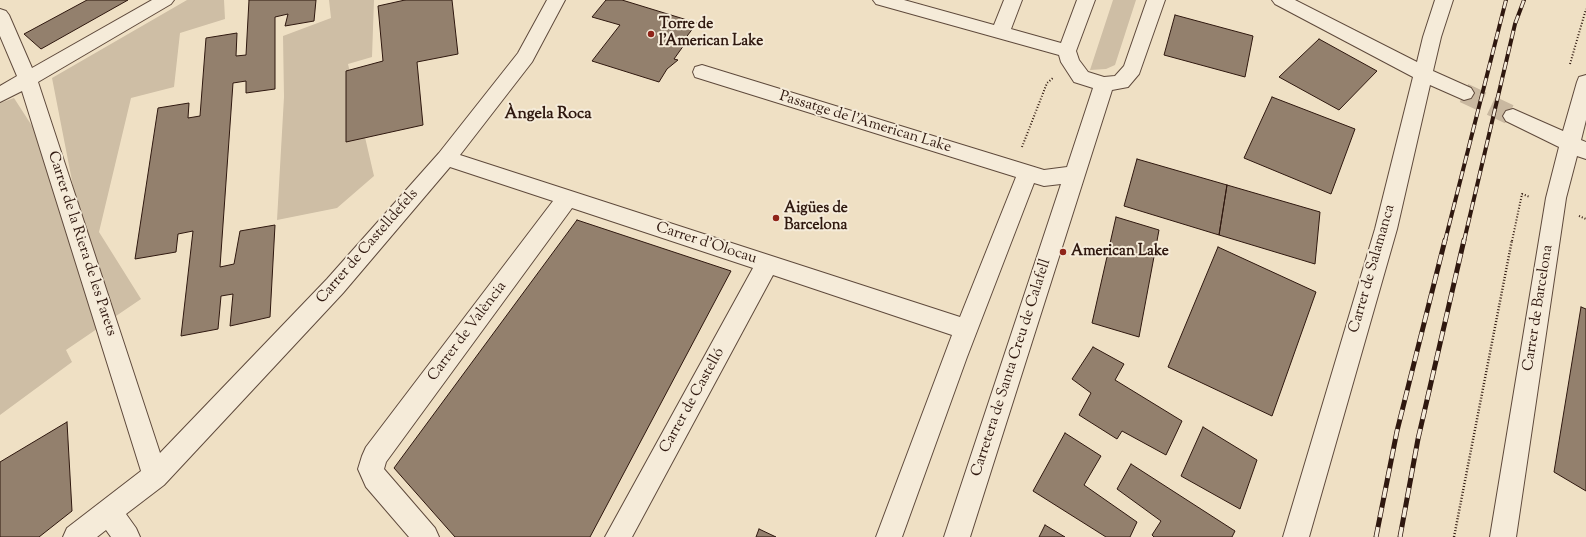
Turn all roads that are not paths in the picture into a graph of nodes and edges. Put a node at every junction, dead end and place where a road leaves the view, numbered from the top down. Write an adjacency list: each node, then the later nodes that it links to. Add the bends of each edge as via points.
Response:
1 (165, 0): 14 (street)
2 (556, 0): 21 (street, Carrer de Castelldefels, via 525,57)
3 (882, 0): 10 (street)
4 (1013, 0): 10 (street)
5 (1086, 0): 11 (street)
6 (1156, 0): 16 (street, via 1132,69 1121,82)
7 (1281, 0): 13 (street)
8 (1444, 0): 13 (street, Carrer de Salamanca)
9 (0, 15): 14 (street, Carrer de la Riera de les Parets)
10 (1000, 33): 11 (street)
11 (1067, 52): 16 (street, via 1070,62 1081,77)
12 (702, 72): 22 (street, Passatge de l'American Lake)
13 (1424, 74): 17 (street); 35 (street, Carrer de Salamanca, via 1386,229)
14 (28, 79): 18 (street); 27 (street, Carrer de la Riera de les Parets)
15 (1586, 82): 20 (street, Carrer de Barcelona)
16 (1104, 84): 23 (street, Carretera de Santa Creu de Calafell)
17 (1464, 93)
18 (0, 95)
19 (1513, 116): 20 (street)
20 (1578, 147): 36 (street, Carrer de Barcelona, via 1556,198)
21 (446, 158): 24 (street, Carrer d'Olocau); 27 (street, Carrer de Castelldefels, via 335,286)
22 (1028, 173): 23 (street, Passatge de l'American Lake, via 1044,178); 26 (street)
23 (1075, 174): 34 (street, Carretera de Santa Creu de Calafell)
24 (568, 198): 25 (street, Carrer d'Olocau); 31 (street, Carrer de València, via 376,456 371,469 375,478)
25 (767, 264): 26 (street, Carrer d'Olocau); 32 (street, Carrer de Castelló)
26 (966, 329): 33 (street)
27 (155, 476): 28 (street, Carrer de Castelldefels)
28 (108, 512): 29 (street, Carrer de Castelldefels); 30 (street)
29 (76, 537)
30 (127, 537)
31 (426, 537)
32 (618, 537)
33 (889, 537)
34 (957, 537)
35 (1296, 537)
36 (1503, 537)

